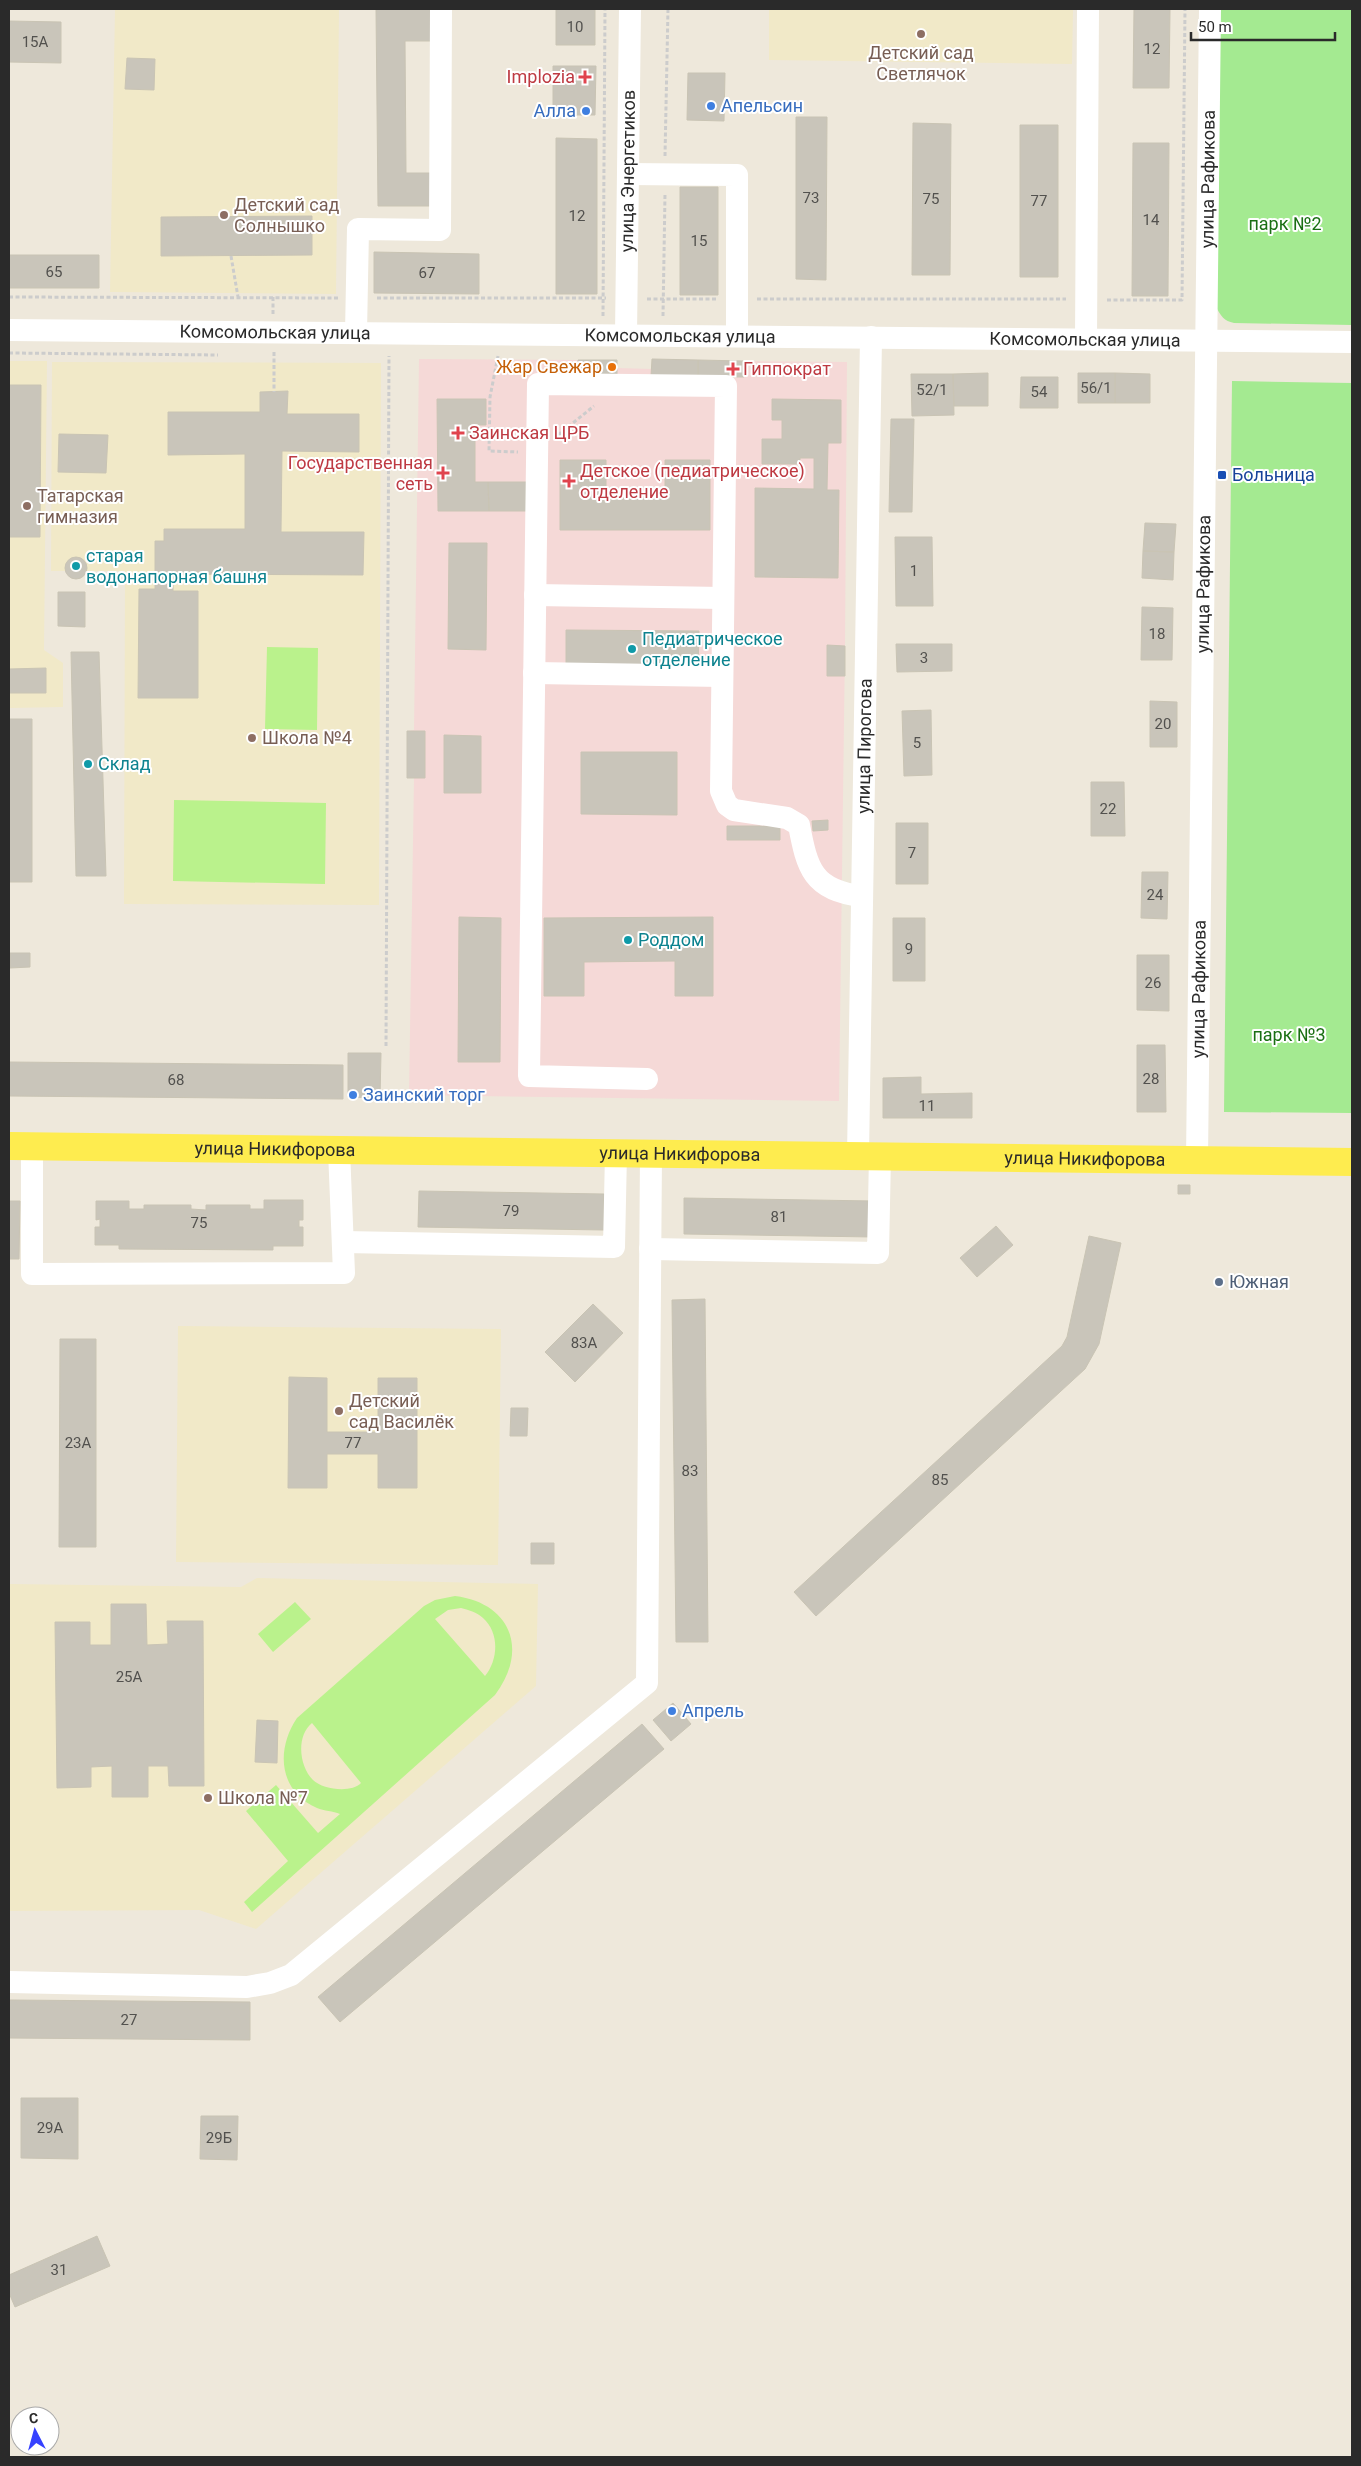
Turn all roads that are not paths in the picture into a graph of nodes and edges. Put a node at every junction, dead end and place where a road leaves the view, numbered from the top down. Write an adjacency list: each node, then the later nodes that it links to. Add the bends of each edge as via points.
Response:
1 (442, 9): 7 (street, via 440,230 358,229)
2 (630, 9): 5 (street, улица Энергетиков)
3 (1088, 9): 11 (street)
4 (1210, 9): 12 (street, улица Рафикова)
5 (628, 174): 8 (street, улица Энергетиков); 9 (street, via 738,175)
6 (9, 330): 7 (street, Комсомольская улица)
7 (356, 332): 8 (street, Комсомольская улица)
8 (626, 335): 9 (street, Комсомольская улица)
9 (737, 336): 10 (street, Комсомольская улица)
10 (871, 337): 11 (street, Комсомольская улица); 18 (street, улица Пирогова)
11 (1086, 340): 12 (street, Комсомольская улица)
12 (1206, 341): 13 (street, Комсомольская улица); 25 (street, улица Рафикова)
13 (1352, 342)
14 (536, 595): 15 (street); 15 (street, via 538,384 726,386); 16 (street)
15 (723, 598): 17 (street)
16 (534, 674): 17 (street); 19 (street, via 529,1076)
17 (722, 676): 18 (street, via 721,791 727,805 734,810 787,818 799,824 808,866 817,878 842,894)
18 (862, 896): 24 (street, улица Пирогова)
19 (647, 1079)
20 (20, 1146): 21 (main road, улица Никифорова); 27 (street, via 32,1274 344,1273)
21 (339, 1150): 22 (main road, улица Никифорова); 27 (street)
22 (616, 1153): 23 (main road, улица Никифорова); 27 (street, via 614,1247)
23 (651, 1154): 24 (main road, улица Никифорова); 28 (street)
24 (869, 1156): 25 (main road, улица Никифорова); 28 (street, улица Пирогова, via 878,1252)
25 (1197, 1160): 26 (main road, улица Никифорова)
26 (1352, 1162)
27 (343, 1242)
28 (650, 1249): 29 (street, via 647,1683 291,1975 247,1987)
29 (9, 1982)

